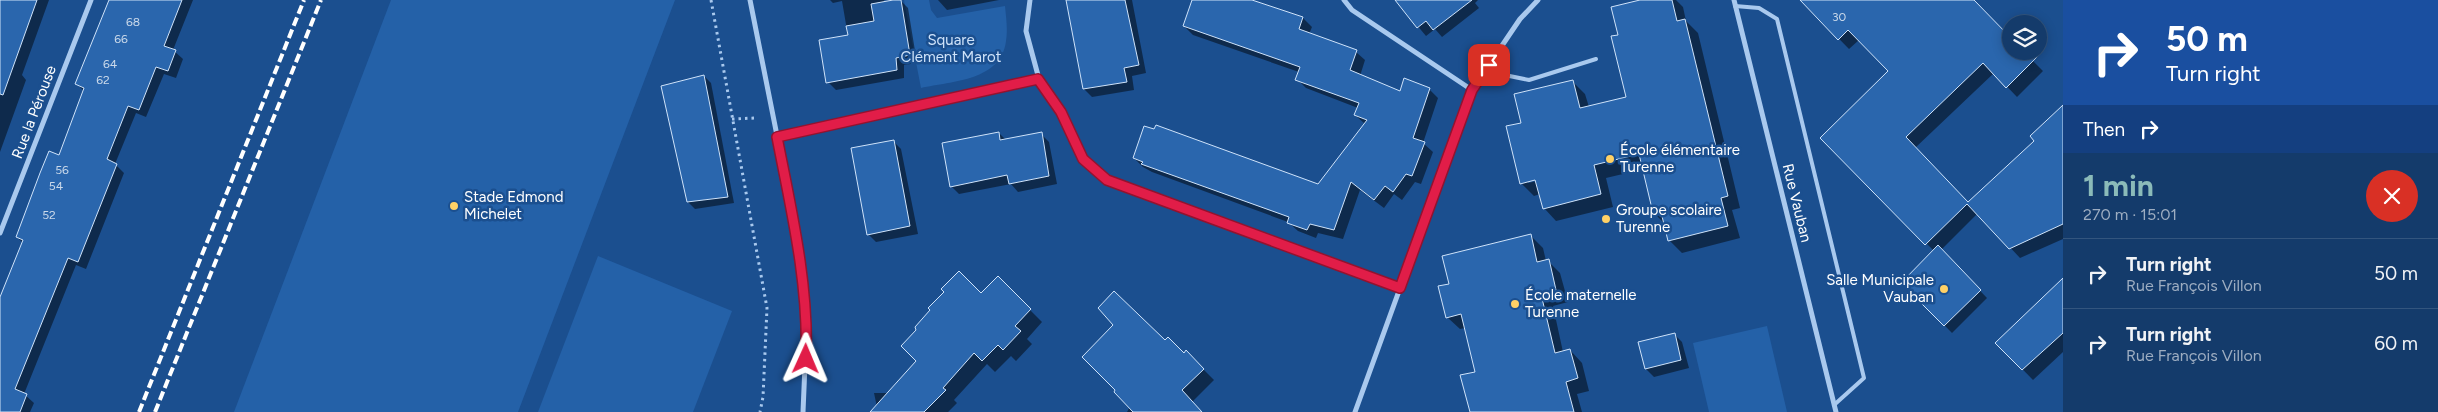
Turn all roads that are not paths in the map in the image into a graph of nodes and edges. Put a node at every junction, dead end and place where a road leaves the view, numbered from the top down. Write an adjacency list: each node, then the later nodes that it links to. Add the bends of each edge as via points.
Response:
1 (90, 0): 12 (street, Rue la Pérouse)
2 (750, 0): 11 (street)
3 (1030, 0): 9 (street, via 1026,31)
4 (1344, 0): 10 (street, via 1352,10)
5 (1538, 0): 8 (street, via 1520,18)
6 (1734, 3): 14 (street, Rue Vauban); 14 (lane, via 1759,8 1777,19 1864,378)
7 (1596, 59): 8 (lane, via 1528,80)
8 (1485, 71): 10 (street)
9 (1038, 79): 11 (street); 13 (street, via 1061,112 1083,159 1107,180)
10 (1472, 90): 13 (street)
11 (777, 137): 15 (street, via 798,250 806,341)
12 (0, 232)
13 (1400, 288): 16 (street)
14 (1834, 405): 17 (street, Rue Vauban)
15 (803, 412)
16 (1355, 412)
17 (1836, 412)

